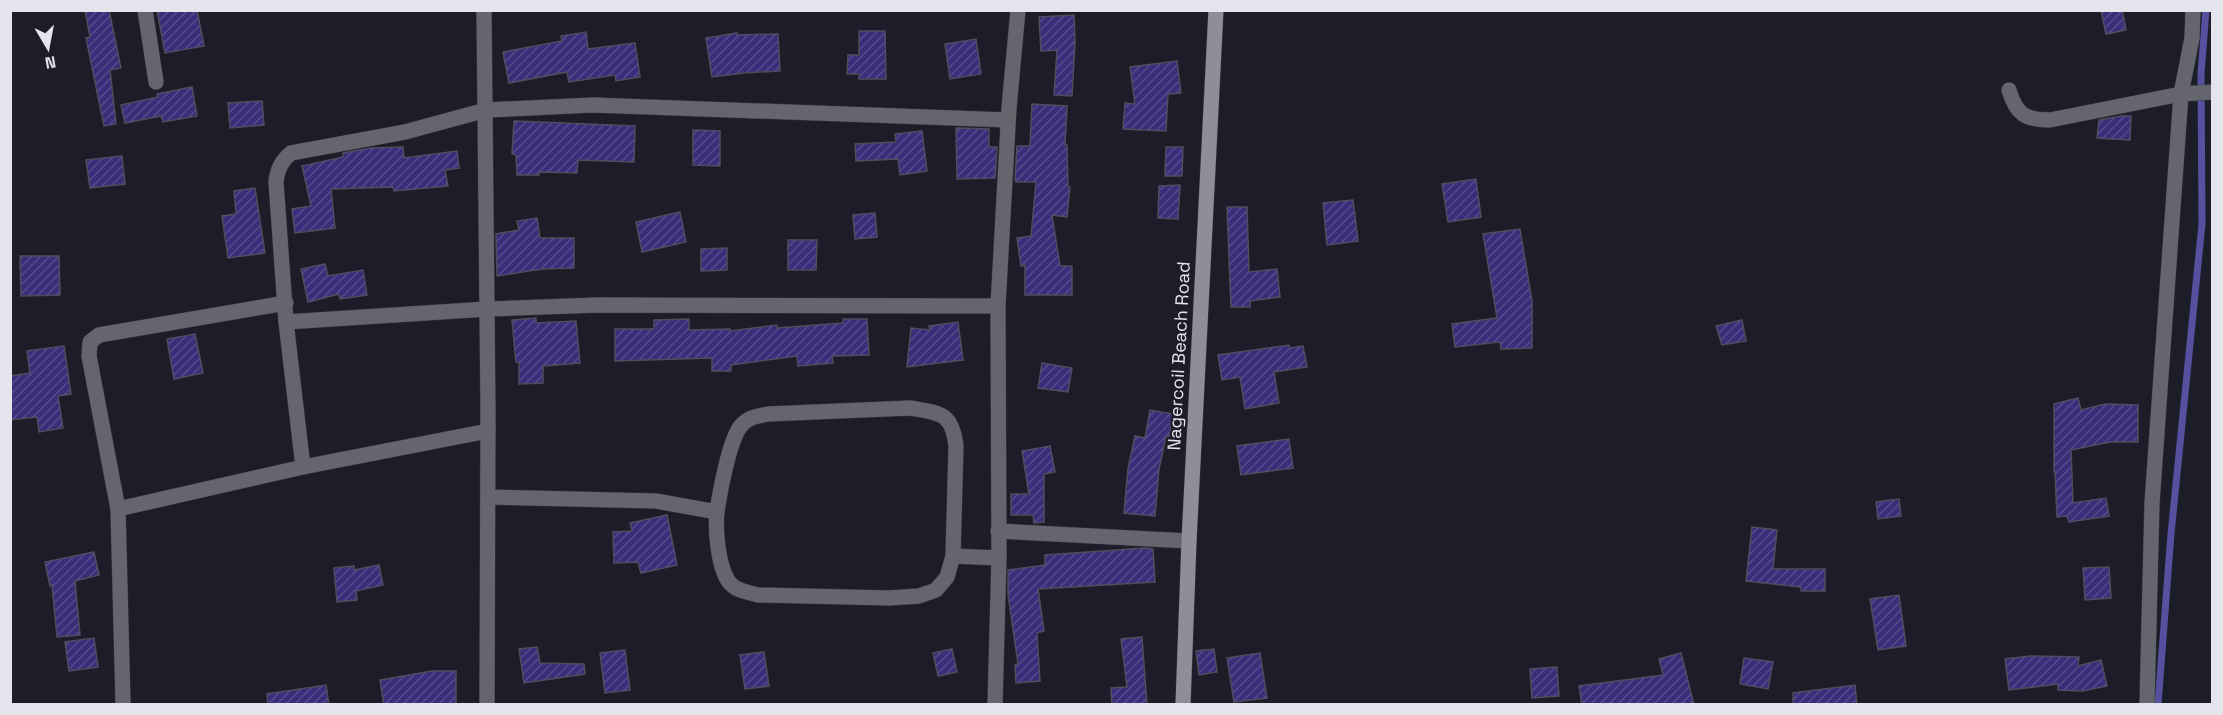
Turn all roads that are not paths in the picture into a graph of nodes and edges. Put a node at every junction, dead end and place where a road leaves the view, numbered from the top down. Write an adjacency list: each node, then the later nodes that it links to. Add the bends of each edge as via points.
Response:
1 (145, 10): 6 (street)
2 (484, 10): 10 (street)
3 (1018, 10): 11 (street)
4 (1216, 10): 22 (main road, Nagercoil Beach Road)
5 (2193, 10): 9 (street)
6 (156, 82)
7 (2009, 90): 9 (street, via 2013,104 2032,120)
8 (2212, 92): 9 (street)
9 (2186, 94): 29 (street, via 2152,503)
10 (486, 110): 11 (street, via 593,105); 12 (street, via 405,132 291,153 284,158 276,182); 14 (street)
11 (1008, 120): 13 (street)
12 (285, 303): 15 (street); 19 (street, via 99,335 90,342 89,356)
13 (998, 306): 14 (street, via 597,305); 21 (street)
14 (487, 309): 15 (street); 16 (street)
15 (286, 322): 17 (street)
16 (488, 431): 17 (street); 18 (street)
17 (303, 467): 19 (street)
18 (488, 497): 20 (street, via 656,501); 26 (street)
19 (118, 509): 25 (street)
20 (717, 512): 23 (street, via 720,563 729,582 738,590 758,595 919,596 936,590 947,577); 23 (street, via 731,446 740,426 750,418 910,408 935,412 947,418 954,428)
21 (998, 531): 22 (street); 24 (street)
22 (1189, 541): 28 (main road, Nagercoil Beach Road)
23 (953, 556): 24 (street)
24 (999, 558): 27 (street)
25 (123, 705)
26 (487, 705)
27 (995, 705)
28 (1183, 705)
29 (2147, 705)

